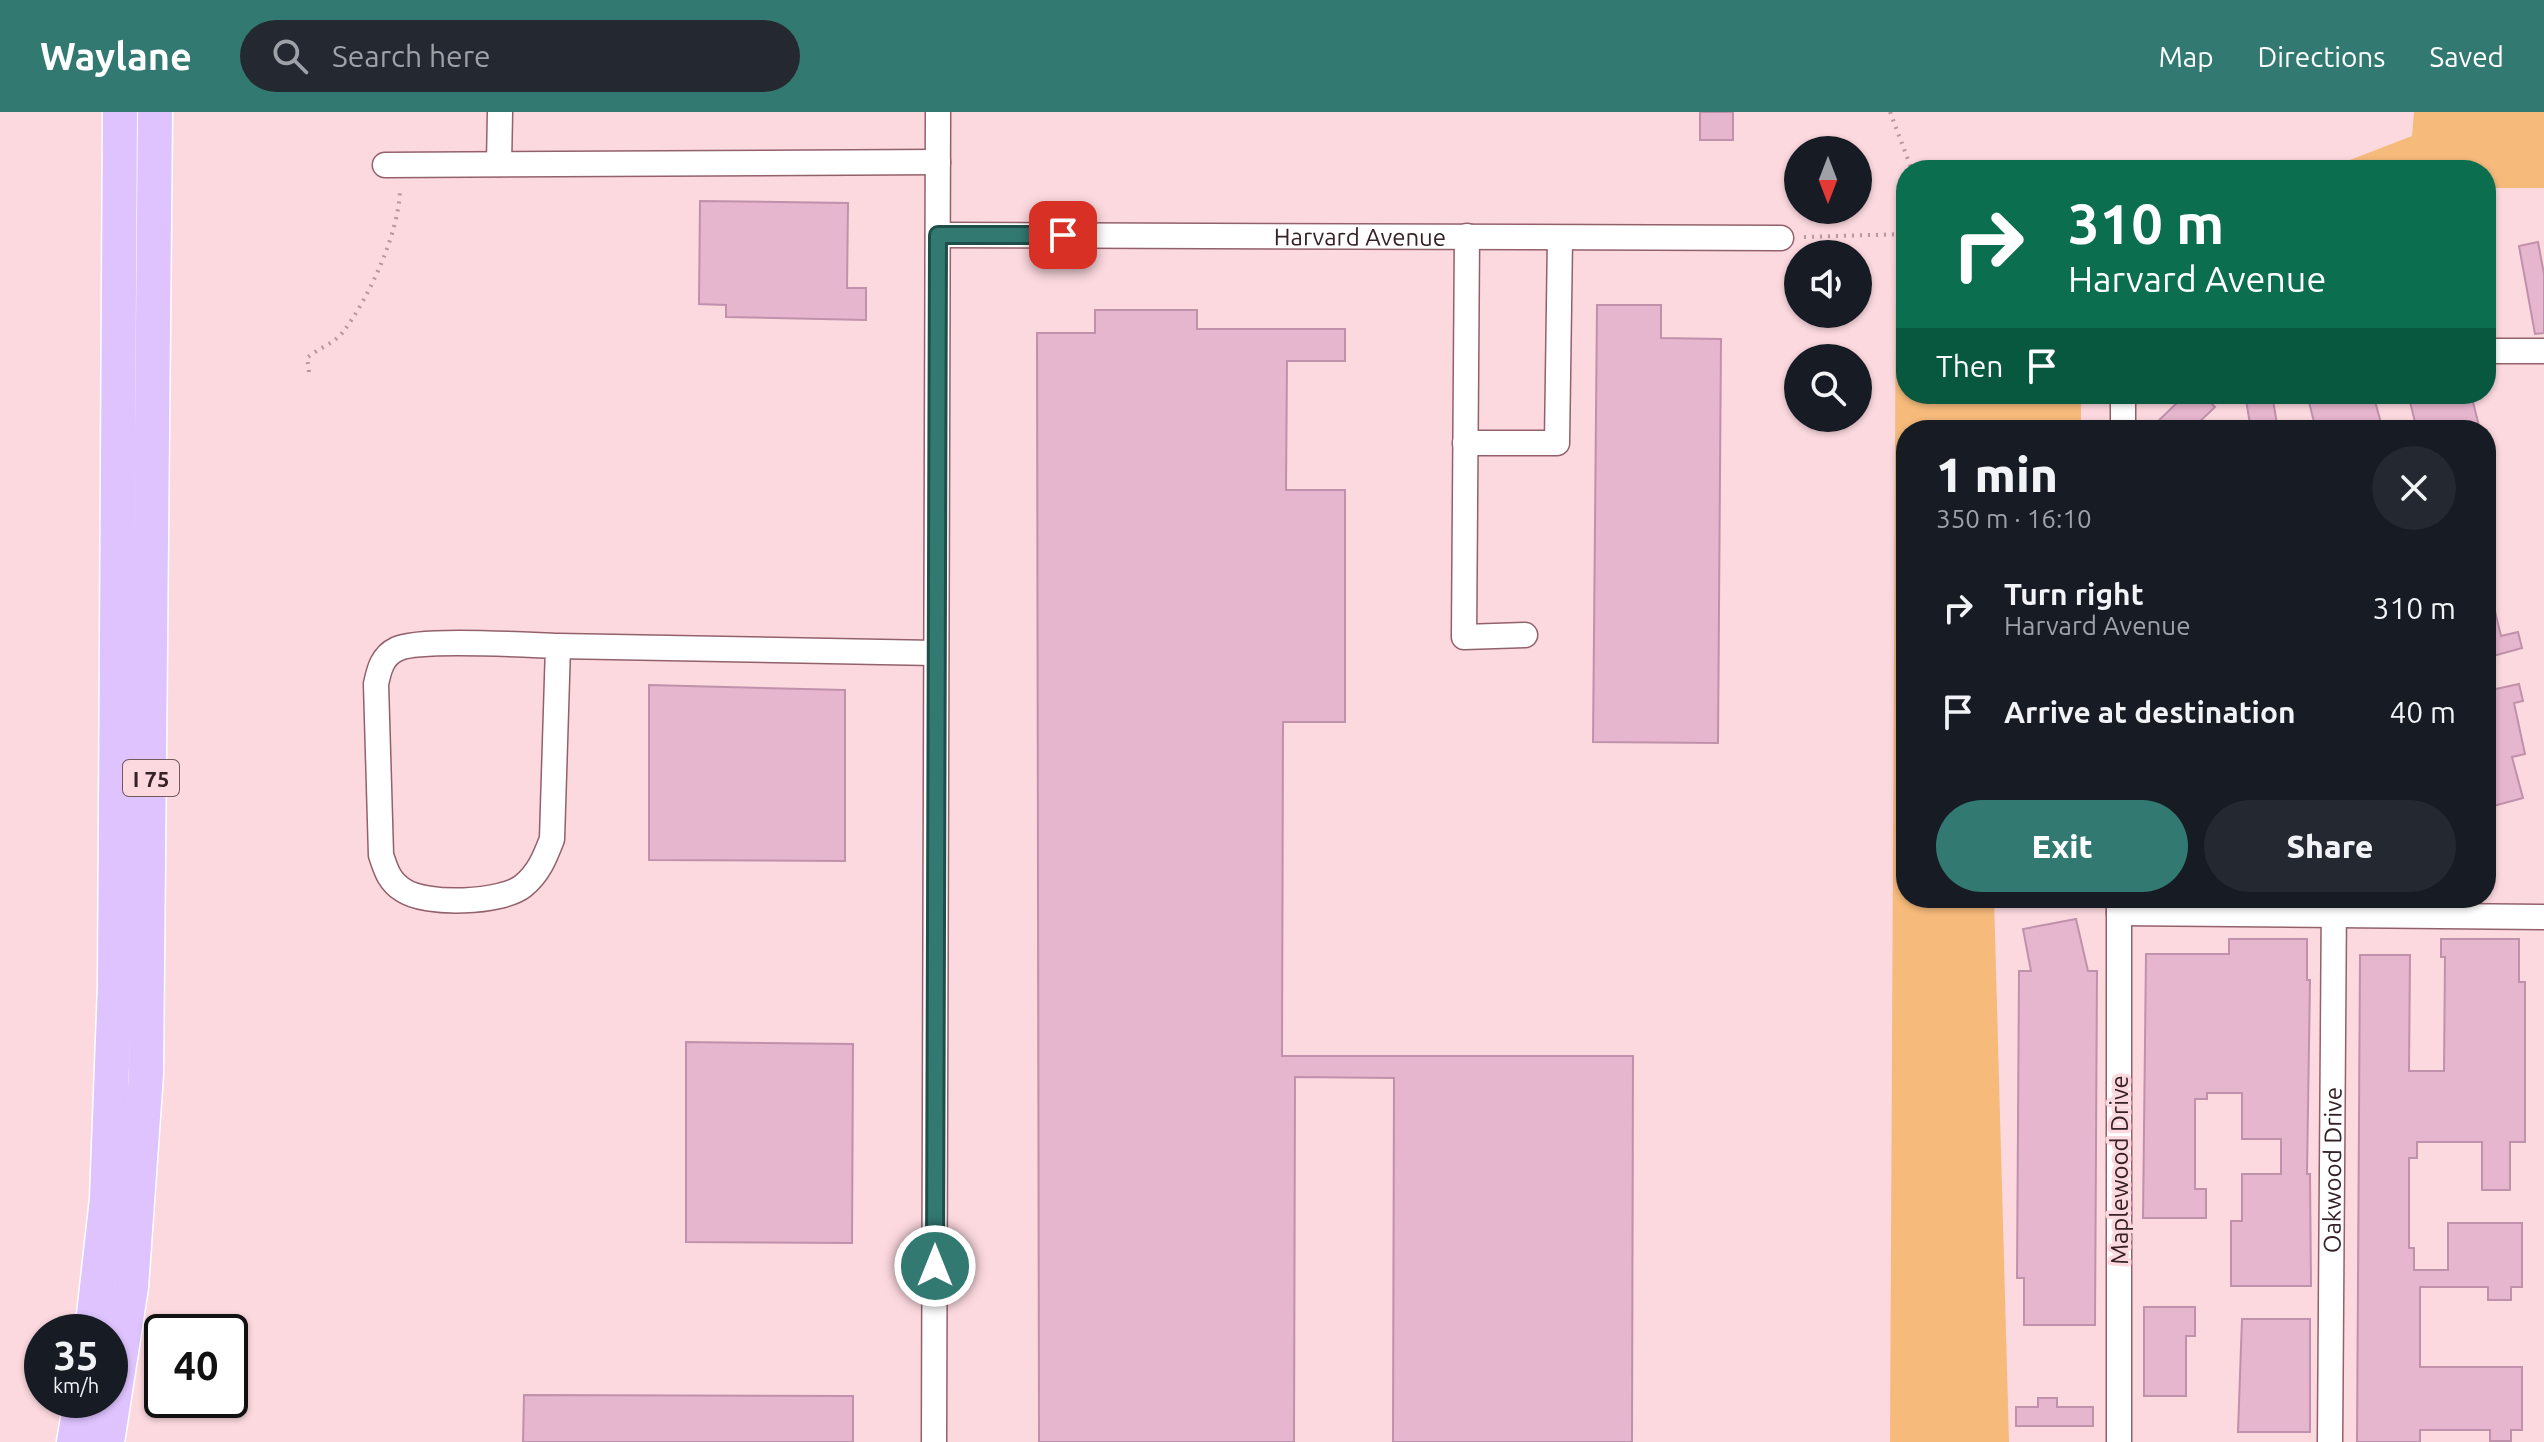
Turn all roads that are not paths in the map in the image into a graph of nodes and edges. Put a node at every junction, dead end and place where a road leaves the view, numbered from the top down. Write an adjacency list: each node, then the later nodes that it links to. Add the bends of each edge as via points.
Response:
1 (120, 112): 22 (highway, I 75, via 115,985 107,1199)
2 (155, 112): 25 (highway, I 75, via 146,1074 131,1287)
3 (500, 112): 6 (street)
4 (938, 112): 5 (street)
5 (938, 162): 6 (street); 8 (street)
6 (499, 164): 7 (street)
7 (392, 165)
8 (938, 235): 9 (street, Harvard Avenue); 17 (street)
9 (1467, 236): 10 (street, Harvard Avenue); 14 (street)
10 (1560, 238): 11 (street, Harvard Avenue); 14 (street, via 1557,443)
11 (1781, 238)
12 (2496, 351): 13 (street)
13 (2544, 351)
14 (1465, 443): 15 (street, via 1464,637)
15 (1525, 635)
16 (558, 646): 16 (street, via 415,644 396,649 381,663 376,684 381,855 389,879 406,893 440,899 495,898 522,887 543,864 552,839); 17 (street)
17 (935, 653): 26 (street)
18 (2119, 908): 27 (street, Maplewood Drive)
19 (2334, 908): 28 (street, Oakwood Drive)
20 (2355, 908): 21 (street)
21 (2544, 917)
22 (94, 1314)
23 (78, 1418): 24 (highway)
24 (74, 1442)
25 (107, 1442)
26 (934, 1442)
27 (2119, 1442)
28 (2330, 1442)

